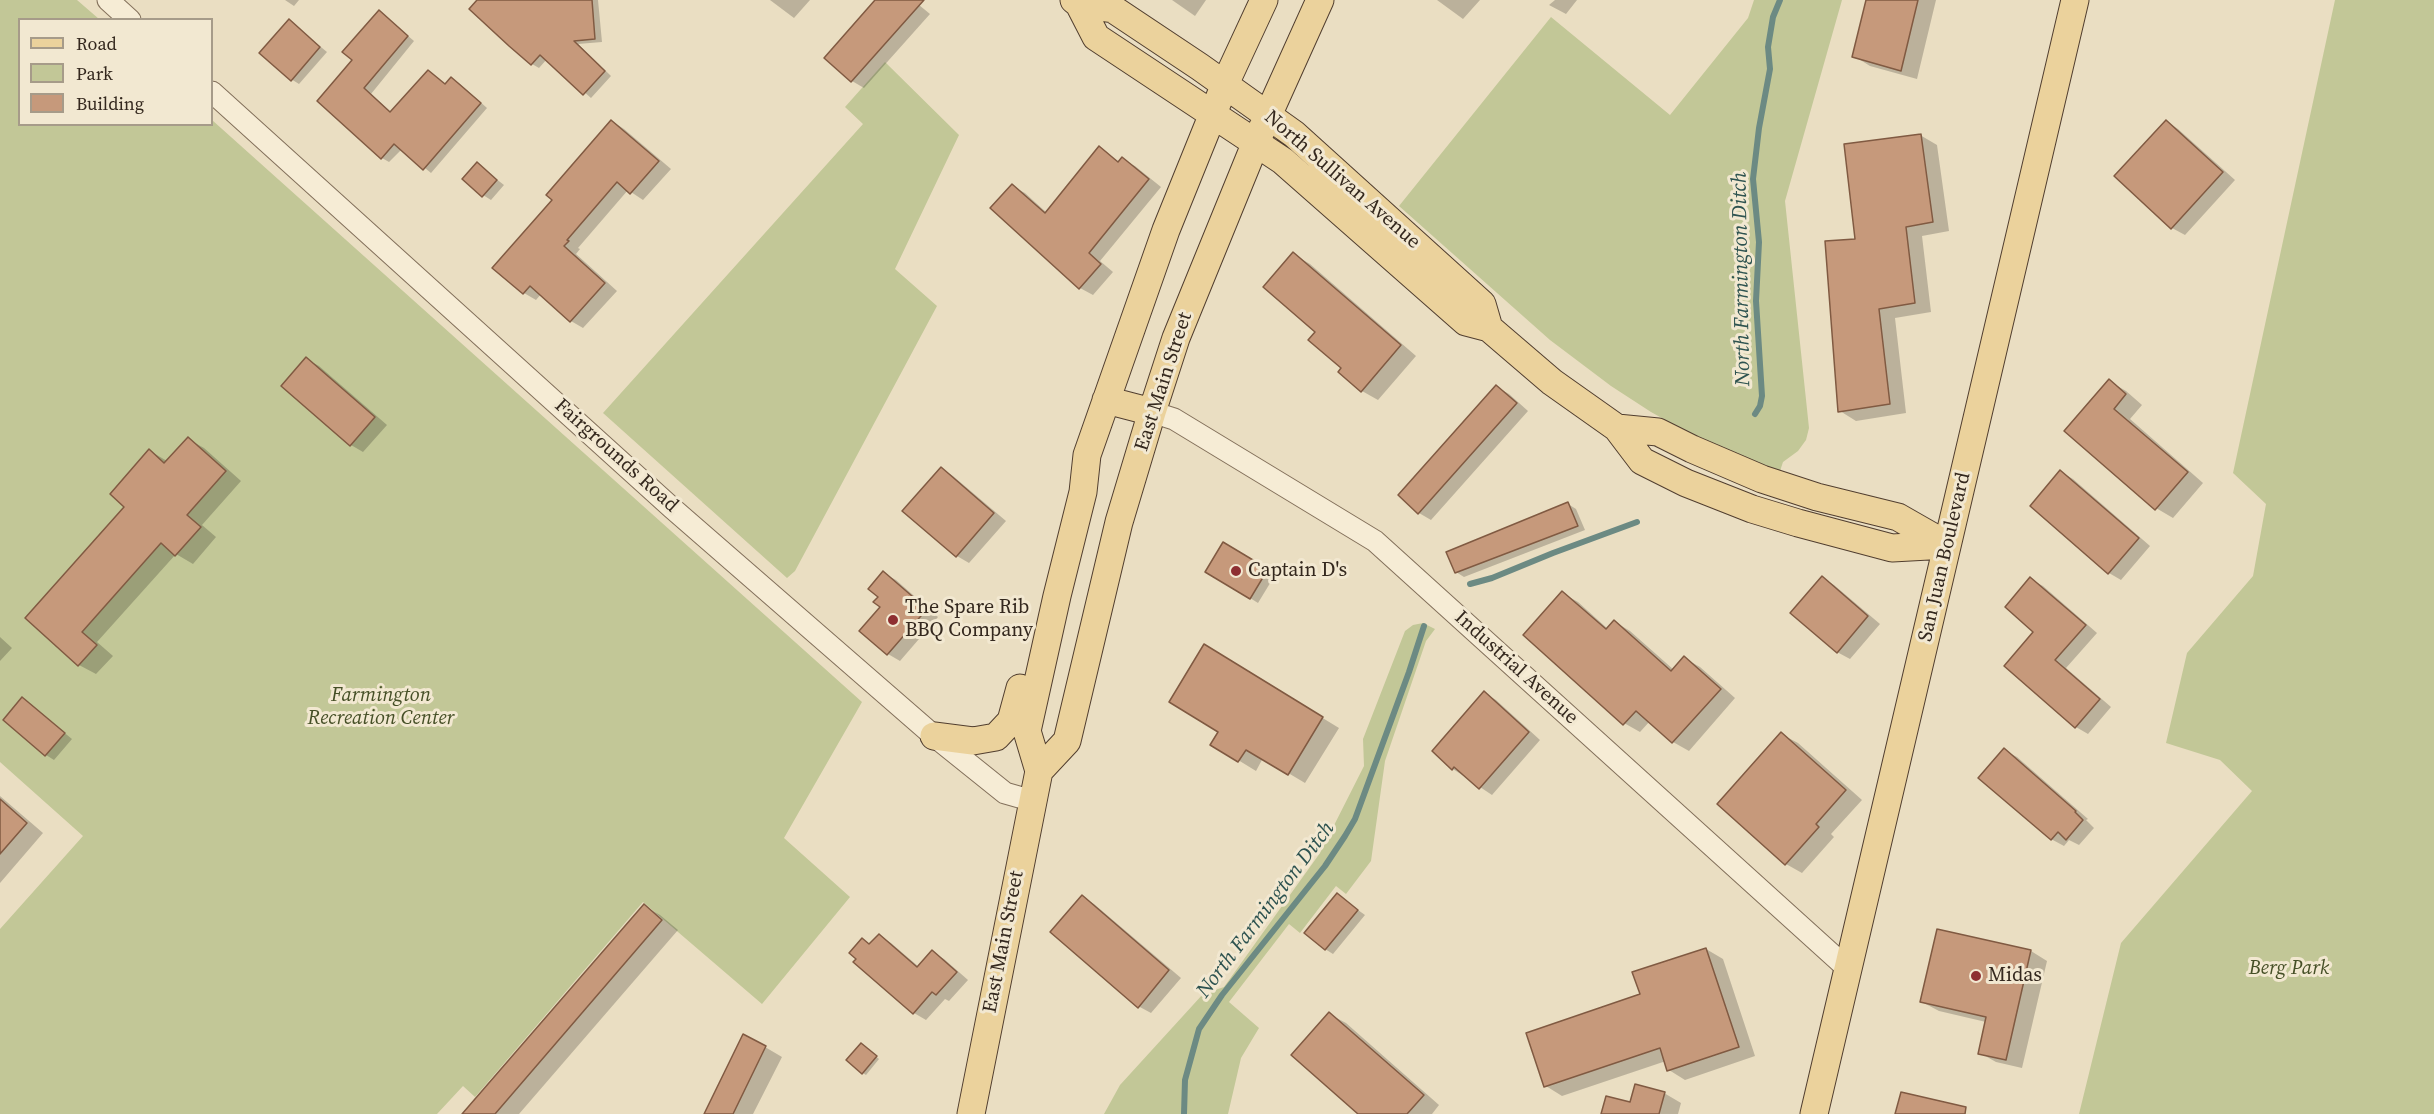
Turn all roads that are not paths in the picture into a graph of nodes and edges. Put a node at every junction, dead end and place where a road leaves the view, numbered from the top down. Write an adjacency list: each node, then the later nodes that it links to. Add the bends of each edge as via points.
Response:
1 (108, 0): 6 (street)
2 (1264, 0): 7 (main road, East Main Street)
3 (1320, 0): 10 (main road, East Main Street)
4 (2075, 0): 16 (main road, San Juan Boulevard)
5 (1077, 2): 7 (main road, North Sullivan Avenue, via 1113,9); 9 (main road, North Sullivan Avenue, via 1096,37)
6 (128, 18)
7 (1225, 84): 9 (main road, East Main Street); 10 (main road, North Sullivan Avenue)
8 (213, 93): 17 (street, Fairgrounds Road, via 672,508)
9 (1213, 114): 11 (main road, North Sullivan Avenue); 13 (main road, East Main Street, via 1166,230)
10 (1268, 115): 11 (main road, East Main Street); 12 (main road, North Sullivan Avenue, via 1482,304)
11 (1256, 142): 12 (main road, North Sullivan Avenue, via 1283,161 1466,322); 14 (main road, East Main Street, via 1185,316)
12 (1489, 328): 16 (main road, North Sullivan Avenue, via 1552,382 1617,428 1642,461 1686,483 1752,509 1892,548)
13 (1106, 400): 14 (main road); 15 (main road, East Main Street)
14 (1152, 412): 18 (main road, East Main Street, via 1119,522 1067,741); 20 (street, Industrial Avenue, via 1174,419 1375,541)
15 (1087, 455): 17 (main road, via 1067,492 1011,721 988,740); 18 (main road, East Main Street, via 1083,492 1027,731)
16 (1947, 545): 20 (main road, San Juan Boulevard)
17 (934, 736): 19 (street, Fairgrounds Road, via 1005,793)
18 (1039, 771): 19 (main road, East Main Street)
19 (1033, 801): 21 (main road, East Main Street)
20 (1848, 969): 22 (main road, San Juan Boulevard)
21 (971, 1114)
22 (1814, 1114)

